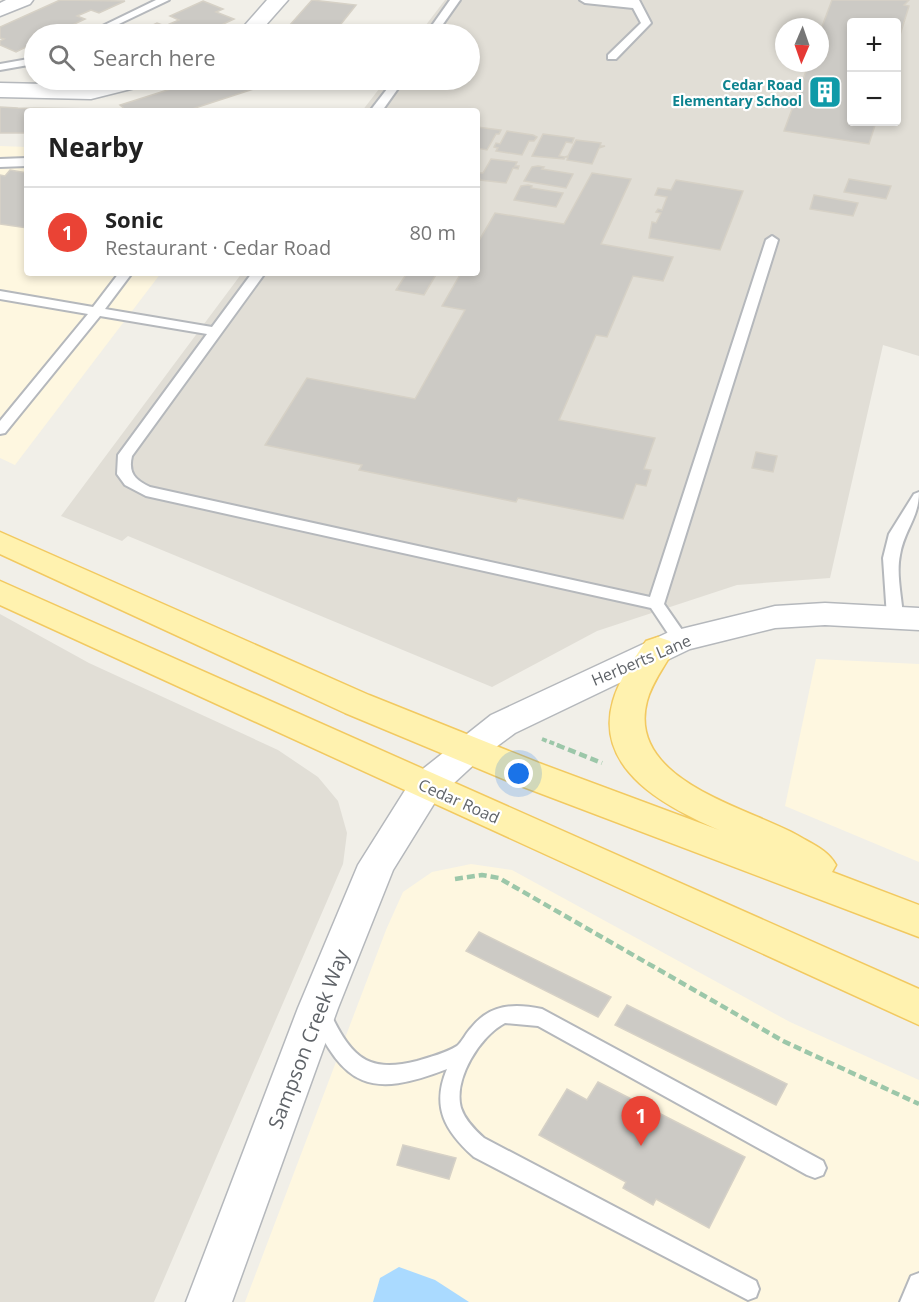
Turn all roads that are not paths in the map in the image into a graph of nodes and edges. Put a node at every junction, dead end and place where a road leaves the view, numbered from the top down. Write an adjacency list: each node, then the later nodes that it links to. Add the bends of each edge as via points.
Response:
1 (23, 0): 7 (street)
2 (164, 0): 8 (lane)
3 (278, 0): 9 (street)
4 (455, 0): 10 (lane)
5 (585, 0): 6 (lane)
6 (635, 3): 11 (lane, via 646,23)
7 (0, 10)
8 (112, 24)
9 (256, 24)
10 (438, 24)
11 (612, 57)
12 (24, 63): 13 (lane)
13 (0, 67)
14 (0, 90): 15 (street)
15 (99, 90)
16 (392, 90): 17 (lane)
17 (378, 108)
18 (0, 162): 19 (lane)
19 (24, 162)
20 (772, 240): 30 (lane)
21 (124, 276): 24 (lane)
22 (257, 276): 25 (lane)
23 (0, 295): 24 (lane)
24 (96, 312): 25 (lane); 26 (lane)
25 (217, 332): 30 (lane, via 125,455 121,466 132,484 146,491)
26 (0, 430)
27 (919, 497): 31 (lane, via 897,534 891,558)
28 (0, 542): 33 (main road, via 346,699)
29 (0, 592): 34 (main road, Cedar Road)
30 (656, 604): 32 (lane)
31 (907, 618): 32 (street, Herberts Lane, via 825,614 775,617)
32 (669, 645): 33 (street, Herberts Lane, via 516,717); 35 (main road, via 636,685 627,718 633,751 647,772 691,801 754,830)
33 (469, 749): 34 (street, Herberts Lane); 35 (main road)
34 (427, 786): 36 (street, Sampson Creek Way, via 377,865); 37 (main road, Cedar Road)
35 (919, 921)
36 (318, 1008): 38 (lane, via 346,1059 379,1075 419,1070); 42 (street, Sampson Creek Way)
37 (919, 1008)
38 (466, 1051): 39 (lane, via 485,1024 500,1016 520,1013 542,1018); 41 (lane, via 451,1083 449,1102 466,1136 482,1150)
39 (815, 1168)
40 (919, 1284): 43 (lane)
41 (748, 1289)
42 (209, 1302)
43 (911, 1302)

